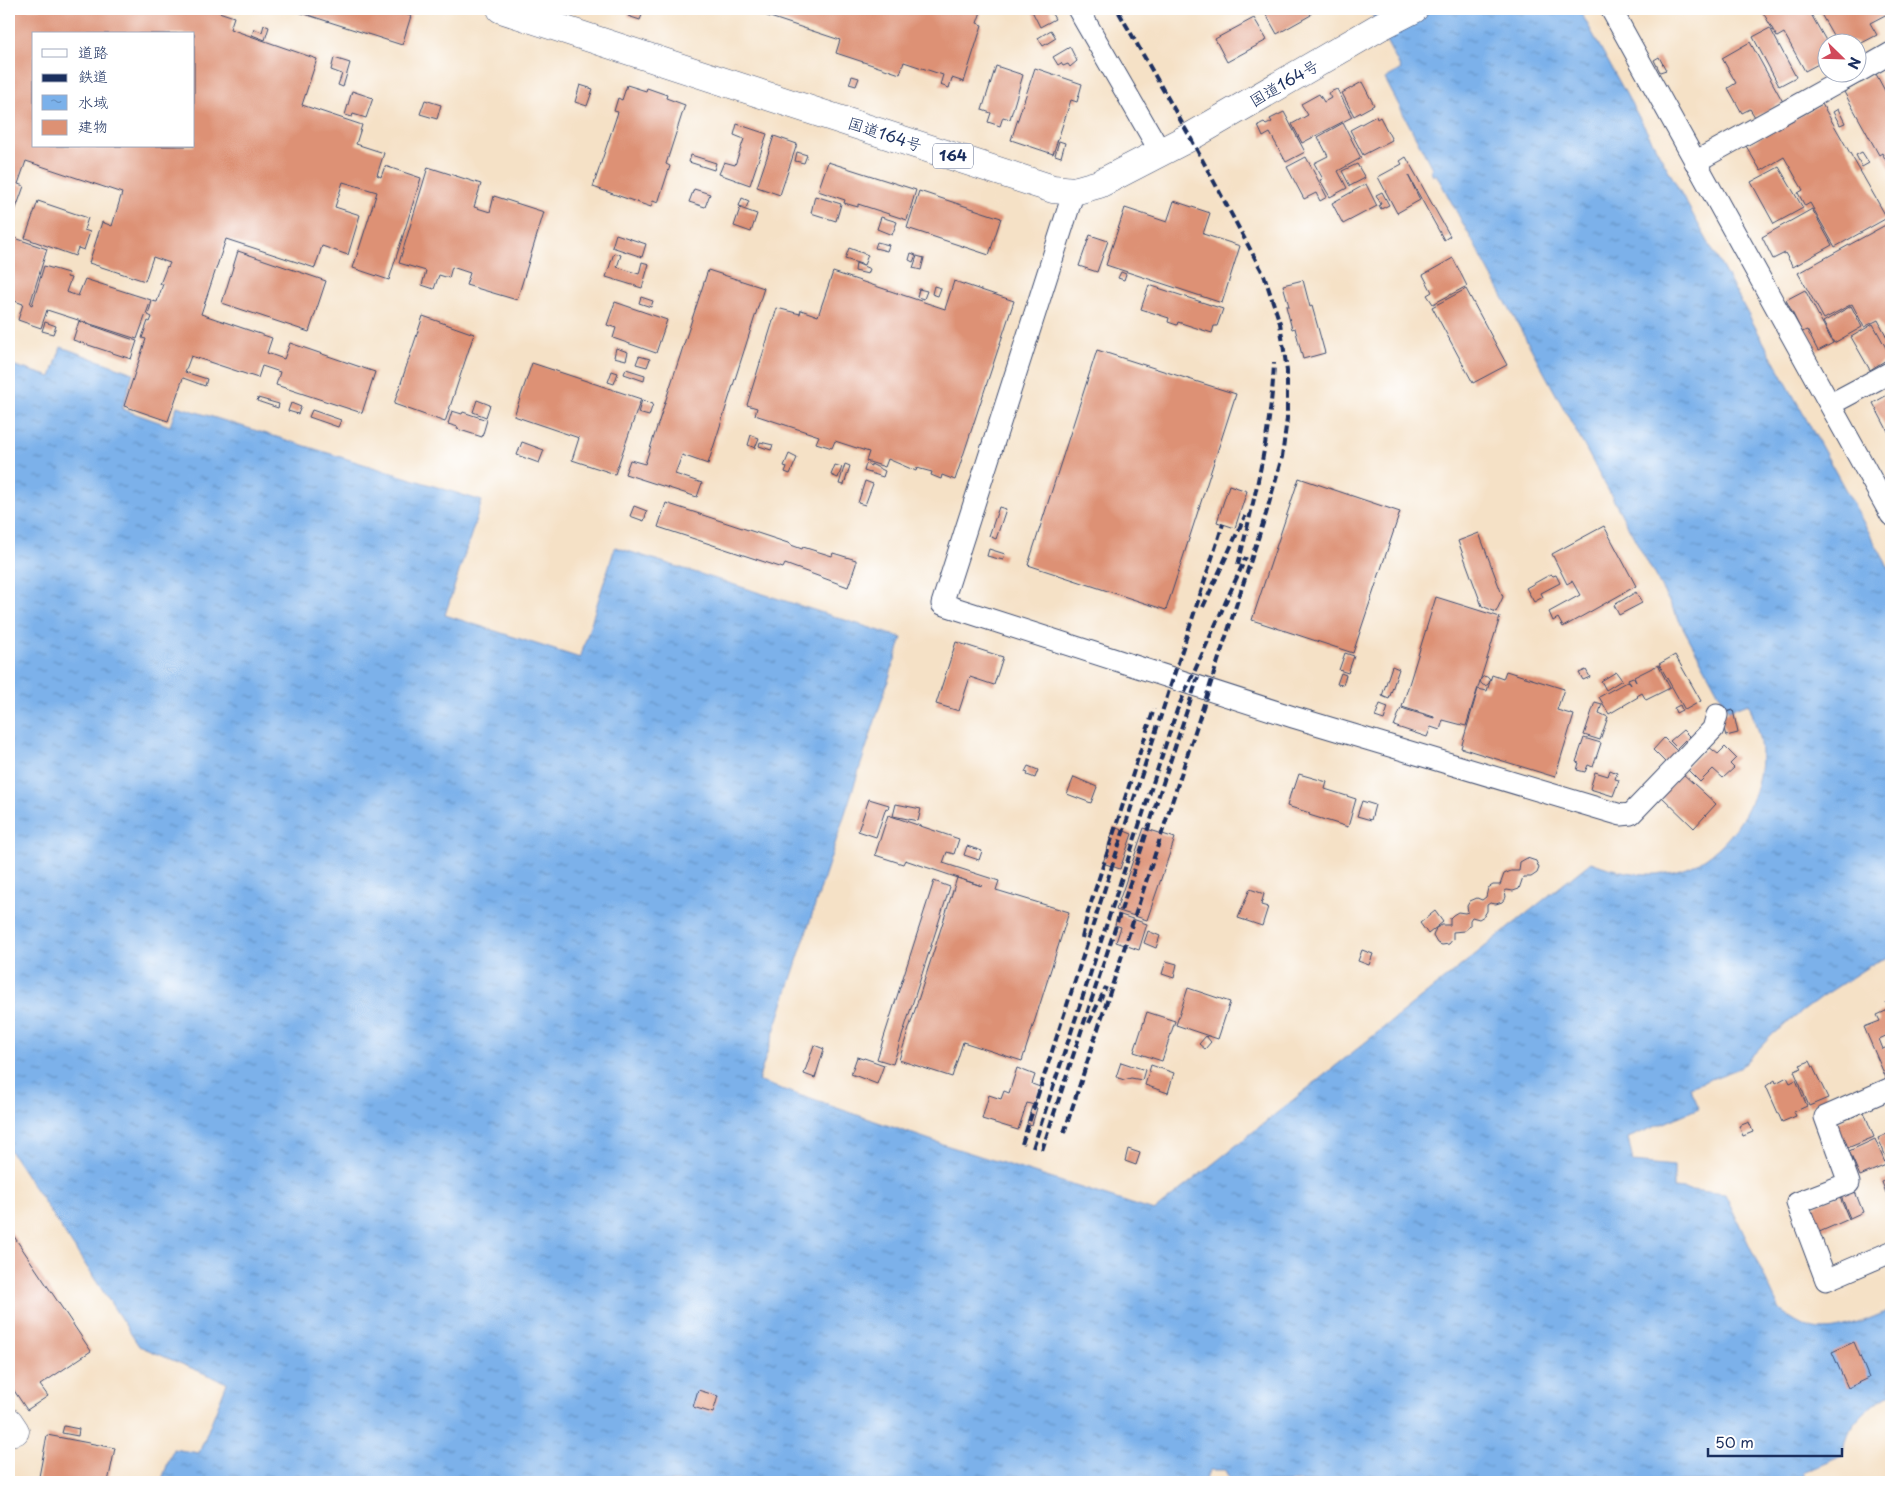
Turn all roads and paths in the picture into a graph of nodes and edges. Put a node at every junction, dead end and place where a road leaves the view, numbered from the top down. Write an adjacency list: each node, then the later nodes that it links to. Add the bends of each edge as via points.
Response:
1 (501, 9): 10 (highway, 国道164号 / 164, via 1053,189)
2 (1078, 9): 8 (street)
3 (1414, 9): 8 (highway, 国道164号 / 164)
4 (1611, 9): 9 (street)
5 (1891, 53): 6 (street)
6 (1868, 66)
7 (1839, 82): 9 (street)
8 (1161, 153): 10 (highway, 国道164号 / 164, via 1099,184)
9 (1695, 162): 12 (street)
10 (1074, 191): 14 (street, via 942,604 1294,717 1621,815 1631,814 1713,729)
11 (1891, 372): 12 (street)
12 (1831, 404): 13 (street)
13 (1891, 515)
14 (1717, 714)
15 (1891, 1088): 16 (street, via 1825,1117 1849,1183 1797,1203 1826,1280)
16 (1891, 1252)

